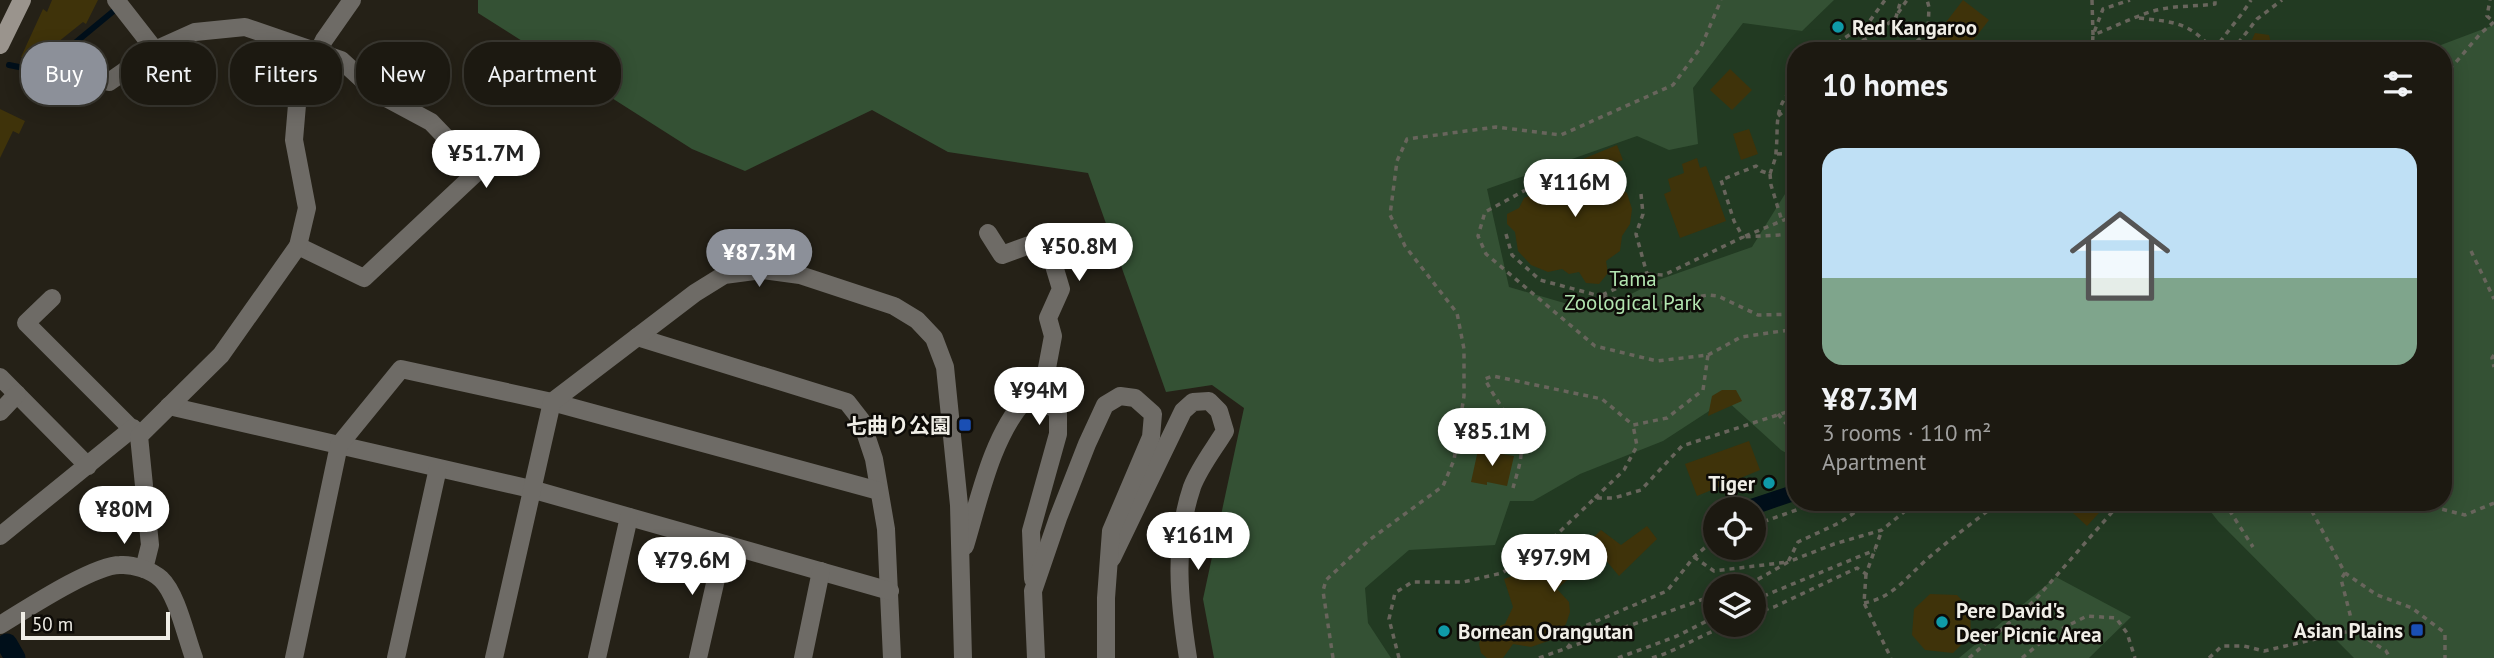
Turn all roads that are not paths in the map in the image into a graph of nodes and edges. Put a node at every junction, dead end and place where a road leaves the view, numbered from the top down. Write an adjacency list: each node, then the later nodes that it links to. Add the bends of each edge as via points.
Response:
1 (22, 0): 8 (main road)
2 (116, 0): 4 (street)
3 (352, 0): 7 (street)
4 (149, 42)
5 (173, 42): 6 (street, via 195,32 245,27)
6 (291, 42)
7 (323, 42)
8 (0, 45)
9 (342, 61): 14 (street, via 377,93 431,122 478,171 364,278)
10 (121, 74): 11 (street)
11 (109, 82)
12 (297, 105): 14 (street, via 294,140 307,208)
13 (988, 233): 19 (street, via 1002,255 1046,239 1061,289 1048,318 1053,336)
14 (298, 246): 21 (street, via 221,355)
15 (52, 298): 23 (street, via 26,323)
16 (637, 337): 20 (street); 28 (street, via 847,402 862,420); 32 (street, via 724,275 762,270 800,275 894,306 917,320 934,338 945,367)
17 (0, 377): 18 (street)
18 (17, 394): 22 (street); 25 (street)
19 (1041, 400): 32 (street, via 1026,399 1014,412 992,461); 37 (street, via 1058,411 1058,434 1031,531)
20 (552, 402): 24 (street, via 401,369); 27 (street); 28 (street)
21 (169, 405): 23 (street); 24 (street)
22 (0, 412)
23 (136, 432): 25 (street); 34 (street, via 150,545)
24 (339, 445): 26 (street); 40 (street)
25 (88, 466): 30 (street)
26 (438, 468): 27 (street); 41 (street)
27 (531, 489): 29 (street); 42 (street)
28 (879, 491): 36 (street)
29 (629, 517): 31 (street); 43 (street)
30 (0, 536)
31 (724, 544): 35 (street); 44 (street)
32 (961, 559): 47 (street)
33 (1109, 564): 37 (street, via 1111,531 1151,437 1153,414 1135,398 1120,396 1105,405 1087,444); 49 (street); 50 (street, via 1183,411 1193,402 1209,401 1219,411 1225,431 1193,485 1181,534 1180,605)
34 (144, 569): 38 (street, via 120,565 98,570); 39 (street, via 161,579 171,595)
35 (821, 571): 36 (street); 45 (street)
36 (890, 591): 46 (street)
37 (1033, 591): 48 (street)
38 (0, 625)
39 (194, 658)
40 (294, 658)
41 (396, 658)
42 (494, 658)
43 (597, 658)
44 (698, 658)
45 (803, 658)
46 (892, 658)
47 (963, 658)
48 (1037, 658)
49 (1107, 658)
50 (1188, 658)

